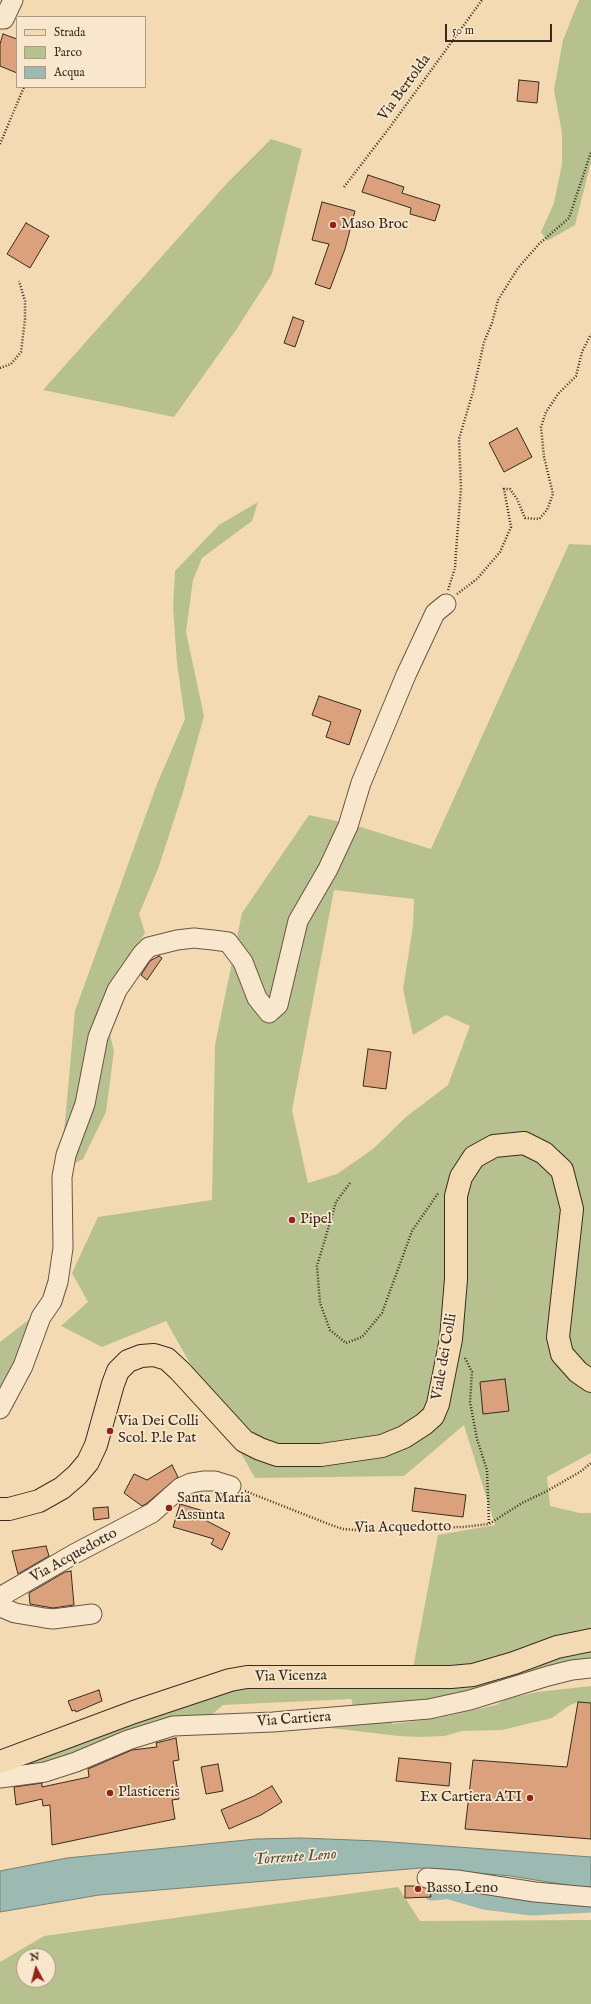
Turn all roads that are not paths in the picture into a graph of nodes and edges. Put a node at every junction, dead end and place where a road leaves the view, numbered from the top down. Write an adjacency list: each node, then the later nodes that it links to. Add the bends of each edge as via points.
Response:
1 (13, 0): 2 (street, via 4,19)
2 (0, 19)
3 (441, 608): 5 (street, via 406,675 361,784 348,826 328,869 298,921 278,1005 269,1013 257,998 243,962 228,942 207,940 177,940 149,947 117,990 98,1037 85,1104 66,1155 62,1177 63,1248 58,1282 52,1301 41,1317 23,1366)
4 (591, 1381): 7 (main road, Viale dei Colli, via 578,1372 562,1354 558,1337 572,1209 562,1170 544,1153 524,1143 494,1146 474,1157 460,1177 455,1208 456,1279 452,1339 438,1404 434,1416 424,1424 404,1437 382,1446 322,1455 277,1455 244,1440 167,1359 154,1355 141,1356 128,1361 118,1372 96,1445 88,1462 77,1475 62,1488 39,1501 9,1509)
5 (0, 1409)
6 (231, 1486): 8 (street, Via Acquedotto, via 215,1481 203,1481 180,1488 152,1513 74,1554)
7 (0, 1508)
8 (0, 1598)
9 (0, 1604): 10 (street, via 15,1613 53,1619)
10 (92, 1614)
11 (591, 1640): 13 (main road, Via Vicenza, via 557,1647 473,1675 247,1677 230,1680)
12 (591, 1668): 14 (street, Via Cartiera, via 554,1674 470,1700 429,1709 273,1722 173,1726 128,1740 45,1772)
13 (0, 1762)
14 (0, 1778)
15 (427, 1878): 16 (street)
16 (591, 1897)

